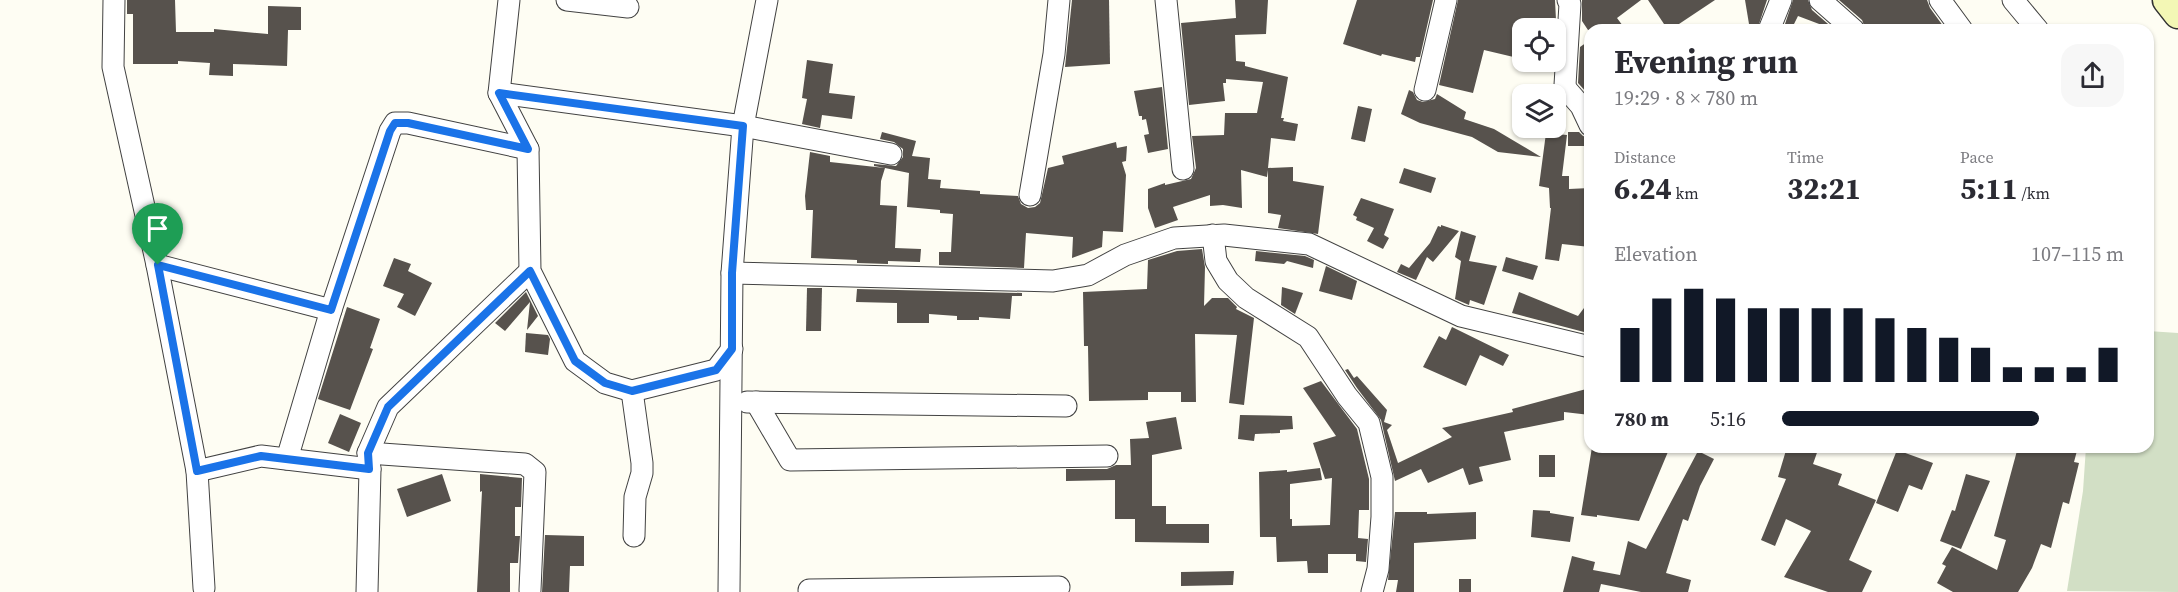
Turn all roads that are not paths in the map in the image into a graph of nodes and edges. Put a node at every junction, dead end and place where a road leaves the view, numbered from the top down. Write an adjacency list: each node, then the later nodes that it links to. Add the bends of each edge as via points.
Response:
1 (114, 0): 29 (street, via 113,68)
2 (509, 0): 21 (street)
3 (567, 0): 14 (street)
4 (767, 0): 23 (street)
5 (1059, 0): 27 (street)
6 (1166, 0): 26 (street)
7 (1446, 0): 20 (street)
8 (1568, 0): 22 (street, via 1565,85)
9 (1781, 0): 16 (street)
10 (1820, 0): 17 (street)
11 (1940, 0): 18 (street)
12 (2013, 0): 19 (street)
13 (2167, 0): 15 (main road)
14 (628, 7)
15 (2178, 14)
16 (1771, 24)
17 (1847, 24)
18 (1958, 24)
19 (2033, 24)
20 (1425, 90)
21 (499, 93): 23 (street); 24 (street)
22 (1584, 112)
23 (743, 126): 25 (street); 31 (street)
24 (528, 149): 30 (street); 32 (street, via 395,123)
25 (891, 154)
26 (1183, 169)
27 (1030, 195)
28 (1213, 235): 31 (street, via 1174,237 1125,255 1088,275 1053,281); 33 (street, via 1309,244 1461,316); 51 (street, via 1216,261 1228,281 1246,298 1308,337 1369,423 1382,477 1378,569)
29 (158, 265): 32 (street); 42 (street)
30 (530, 271): 35 (street, via 575,361 605,383); 41 (street, via 388,407)
31 (732, 273): 34 (street)
32 (331, 310): 40 (street)
33 (1584, 346)
34 (732, 349): 35 (street, via 716,370); 36 (street)
35 (632, 391): 43 (street, via 642,464 634,497)
36 (731, 401): 37 (street); 50 (street)
37 (756, 402): 38 (street); 39 (street, via 790,460)
38 (1066, 406)
39 (1107, 456)
40 (287, 459): 41 (street); 42 (street, via 261,456)
41 (369, 461): 46 (street, via 525,464 532,468 535,472); 49 (street)
42 (197, 471): 45 (street)
43 (634, 536)
44 (1059, 587): 48 (street)
45 (204, 588)
46 (530, 590)
47 (809, 590): 48 (street)
48 (847, 590)
49 (367, 592)
50 (729, 592)
51 (1372, 592)

